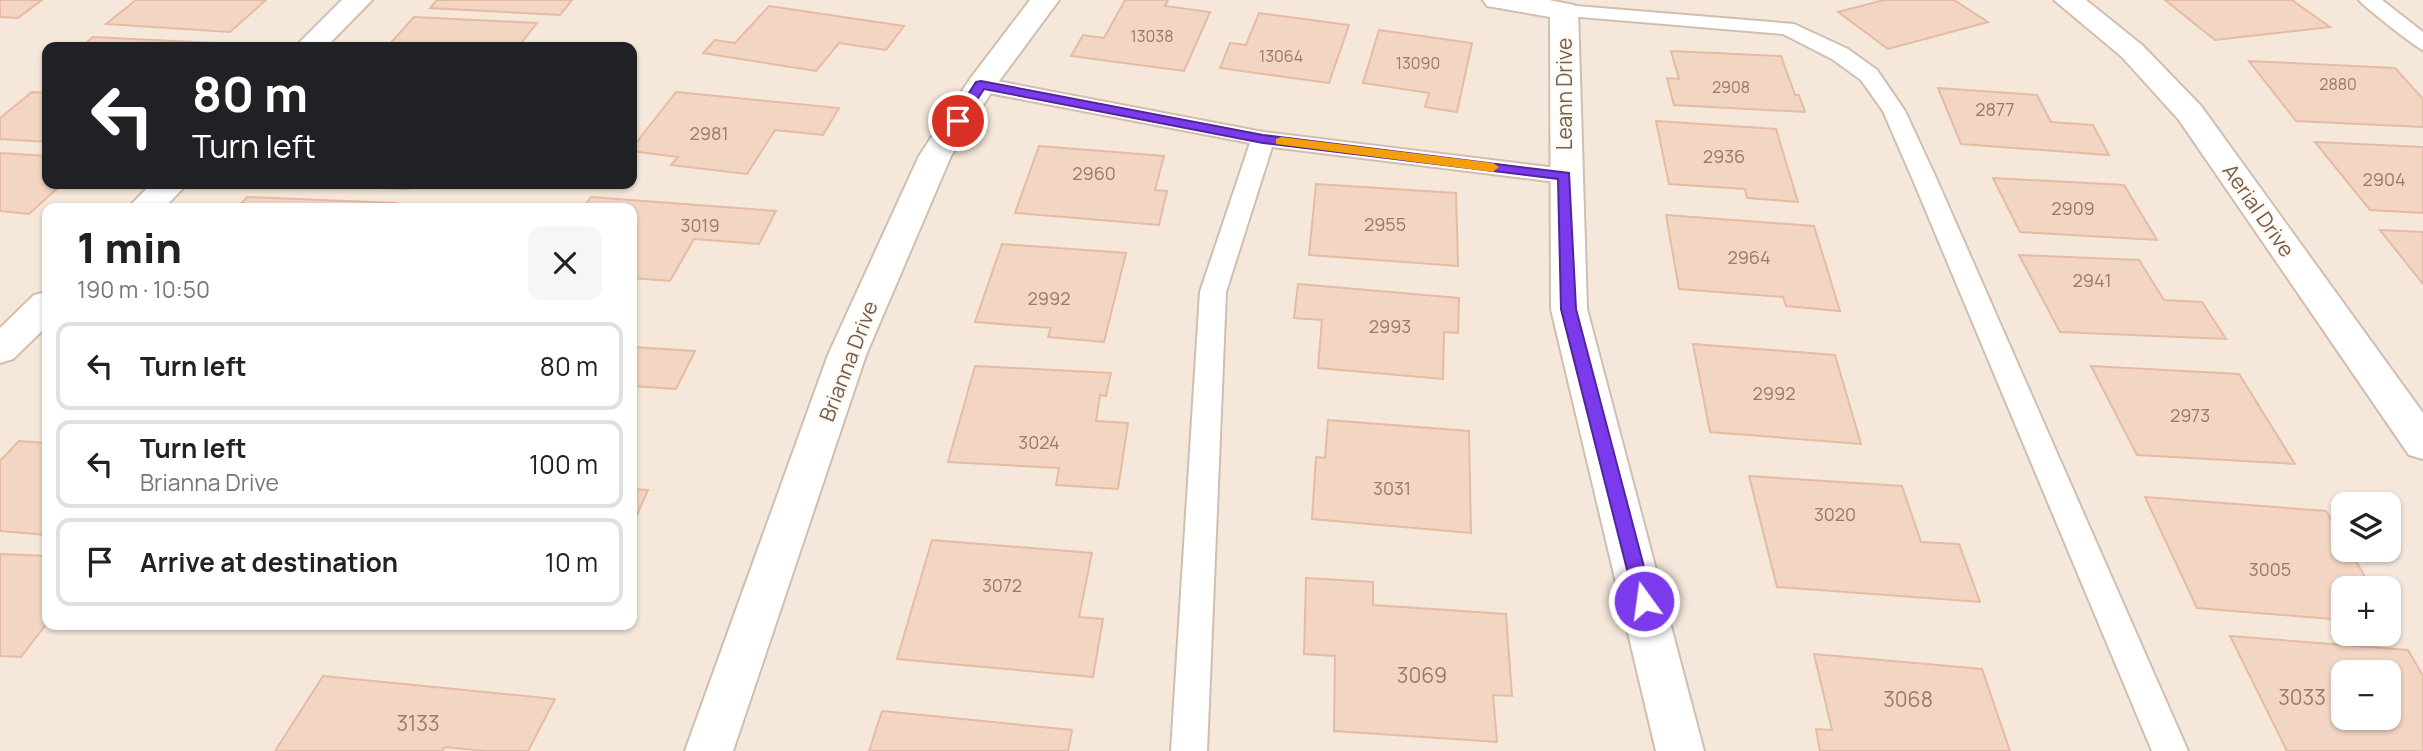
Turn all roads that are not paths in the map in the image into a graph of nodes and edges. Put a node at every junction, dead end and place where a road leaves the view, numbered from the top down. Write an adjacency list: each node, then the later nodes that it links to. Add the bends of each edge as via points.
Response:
1 (358, 0): 7 (street)
2 (1045, 0): 9 (street, Brianna Drive)
3 (1497, 0): 6 (street)
4 (2067, 0): 16 (street, Aerial Drive, via 2132,51 2190,113)
5 (2369, 0): 8 (lane)
6 (1564, 11): 11 (street, Leann Drive); 20 (lane, via 1787,28 1840,54 1869,75 1894,111 1925,180)
7 (315, 42)
8 (2423, 44)
9 (981, 85): 10 (lane); 17 (street, Brianna Drive, via 935,156 846,355)
10 (1263, 139): 11 (lane); 18 (lane, via 1213,292)
11 (1564, 176): 19 (street, Leann Drive, via 1569,309)
12 (165, 189): 13 (street)
13 (150, 203)
14 (42, 309): 15 (street)
15 (0, 350)
16 (2423, 444)
17 (709, 751)
18 (1189, 751)
19 (1680, 751)
20 (2170, 751)

